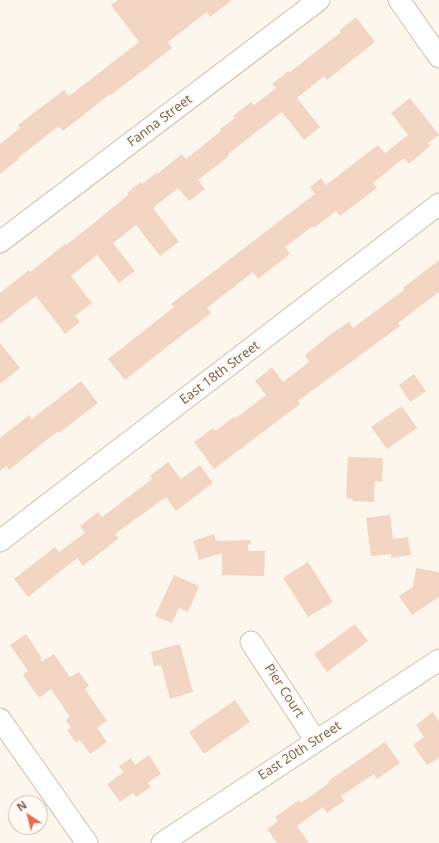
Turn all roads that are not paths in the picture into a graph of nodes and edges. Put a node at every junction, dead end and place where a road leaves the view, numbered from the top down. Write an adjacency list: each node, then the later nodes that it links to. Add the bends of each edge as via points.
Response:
1 (319, 0): 5 (street, Fanna Street)
2 (399, 0): 3 (street)
3 (439, 58)
4 (439, 204): 6 (street, East 18th Street)
5 (0, 242)
6 (0, 541)
7 (251, 642): 10 (street, Pier Court)
8 (439, 660): 10 (street, East 20th Street)
9 (0, 719): 11 (street)
10 (316, 741): 12 (street, East 20th Street)
11 (87, 843)
12 (162, 843)

